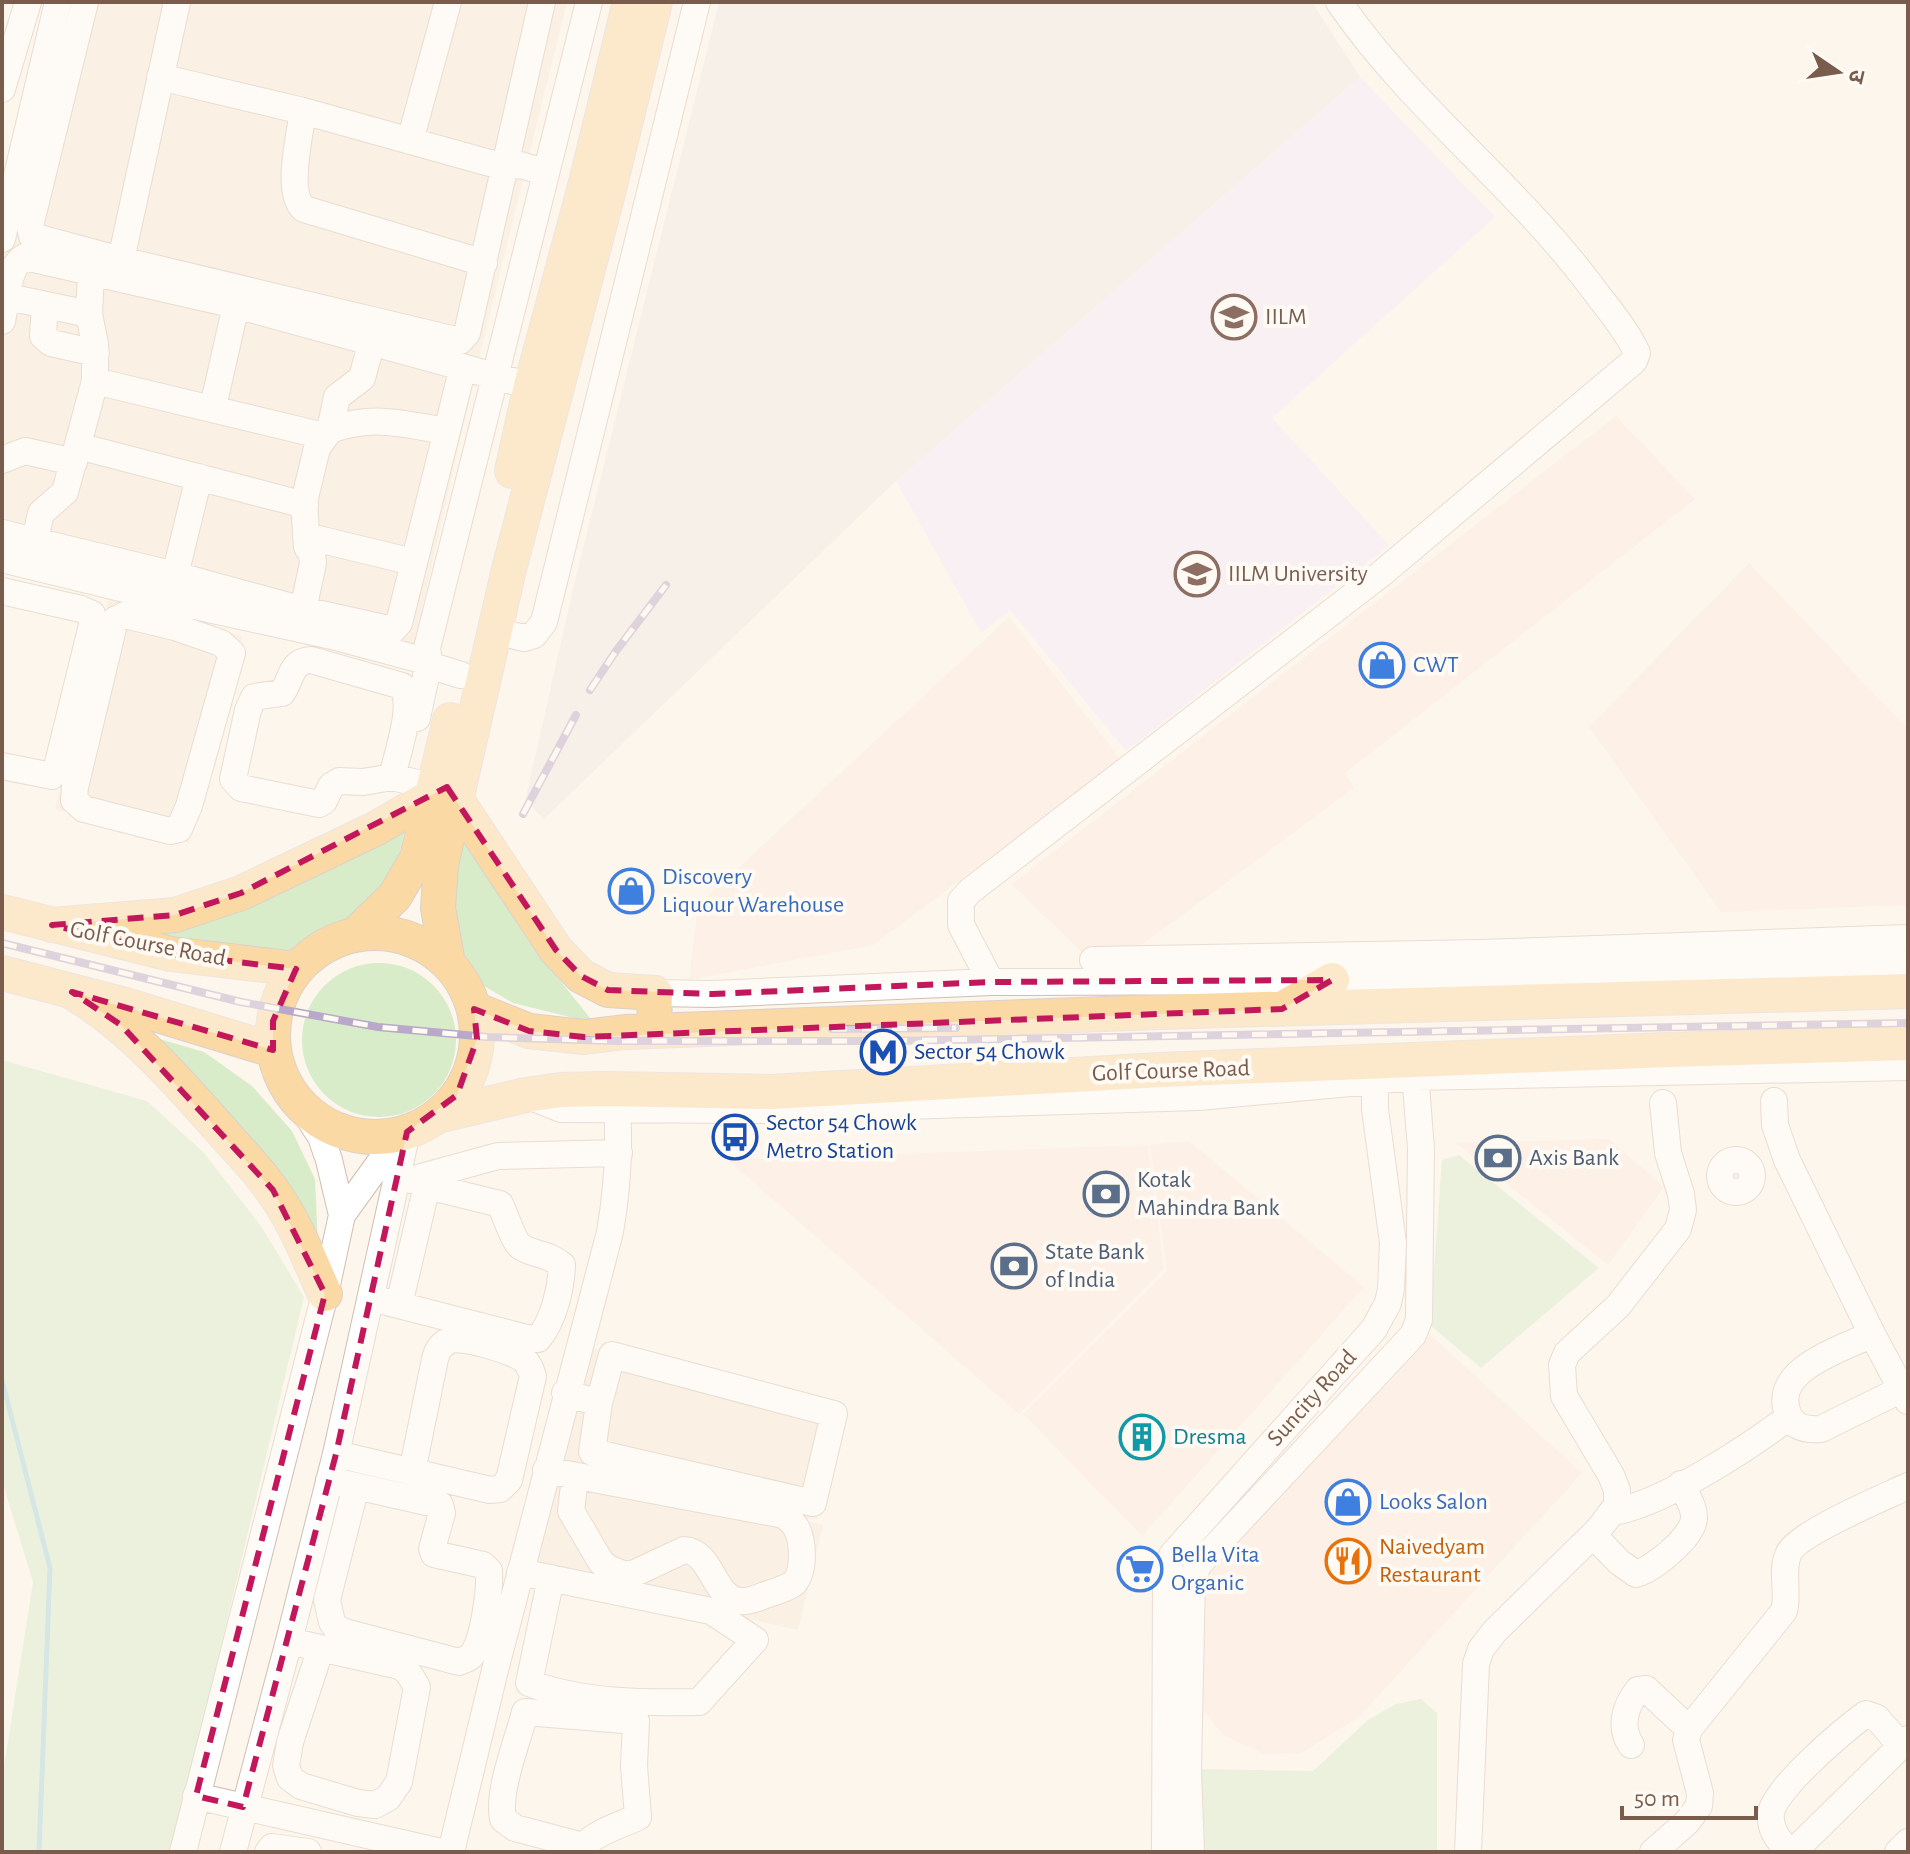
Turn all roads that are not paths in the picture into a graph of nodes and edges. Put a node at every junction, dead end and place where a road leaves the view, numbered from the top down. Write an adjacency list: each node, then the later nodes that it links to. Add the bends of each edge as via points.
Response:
1 (28, 2): 13 (street)
2 (58, 2): 19 (street)
3 (85, 2): 20 (street, via 30,232 37,239)
4 (177, 2): 12 (street)
5 (448, 2): 15 (street)
6 (542, 2): 16 (street)
7 (589, 2): 17 (street)
8 (630, 2): 18 (main road)
9 (655, 2): 51 (main road)
10 (697, 2): 51 (street, via 544,622 524,638)
11 (1339, 2): 65 (street, via 1423,103 1560,245 1637,353 1634,361 1381,574 970,891 961,901 961,925)
12 (160, 77): 14 (street); 20 (street)
13 (2, 89)
14 (303, 111): 15 (street); 21 (street, via 293,189 298,204)
15 (410, 141): 16 (street)
16 (504, 167): 17 (street, via 520,165); 21 (street)
17 (543, 178): 18 (street); 30 (street)
18 (585, 187): 32 (main road)
19 (2, 239)
20 (121, 260): 21 (street, via 460,341 467,333)
21 (484, 263)
22 (91, 273): 24 (street); 25 (street, via 21,258); 26 (street)
23 (45, 305): 25 (street); 26 (street); 28 (street, via 43,336 51,343)
24 (236, 305): 27 (street); 33 (street)
25 (5, 309)
26 (89, 314): 28 (street)
27 (372, 341): 29 (street); 35 (street, via 362,378 337,397)
28 (96, 353): 31 (street)
29 (463, 367): 30 (street); 34 (street)
30 (494, 375): 32 (street); 52 (street, via 427,648)
31 (95, 381): 33 (street); 36 (street)
32 (531, 386): 53 (main road)
33 (213, 407): 35 (street)
34 (445, 431): 35 (street, via 379,420 353,422); 44 (street)
35 (327, 433): 39 (street, via 317,448)
36 (76, 454): 37 (street, via 29,451); 38 (street); 42 (street, via 65,492 41,513)
37 (2, 460)
38 (199, 477): 39 (street); 46 (street)
39 (305, 505): 41 (street)
40 (2, 533): 42 (street)
41 (306, 536): 44 (street); 49 (street, via 313,563)
42 (35, 540): 46 (street)
43 (2, 559): 45 (street)
44 (413, 562): 49 (street, via 396,629)
45 (48, 570): 48 (street); 50 (street)
46 (175, 575): 49 (street)
47 (2, 591): 48 (street)
48 (41, 599): 54 (street, via 92,614 92,625 52,776)
49 (303, 610)
50 (178, 615): 50 (street, via 125,615 115,620 74,800 84,809 170,831 179,829 189,806 232,653); 52 (street, via 332,636)
51 (494, 631): 55 (main road)
52 (429, 662): 53 (street); 55 (street)
53 (461, 675): 55 (main road)
54 (2, 766)
55 (424, 788): 55 (street, via 339,781 319,804 241,788 233,779 254,697 282,693 294,665 311,660 402,686); 56 (main road, via 375,829 241,893 175,915); 57 (main road, via 417,858 395,896); 60 (main road, via 441,865 438,908); 68 (main road, via 581,976 608,990)
56 (20, 913): 62 (main road, Golf Course Road, via 171,954)
57 (357, 933): 60 (main road, via 406,937); 62 (main road, via 324,945)
58 (1908, 938): 59 (street)
59 (1093, 960)
60 (448, 963): 69 (main road)
61 (1908, 964): 64 (street)
62 (296, 969): 73 (main road, via 281,993 273,1021)
63 (2, 973): 67 (main road)
64 (1332, 980): 65 (street); 70 (main road)
65 (991, 982): 68 (street)
66 (1908, 991): 70 (main road)
67 (72, 992): 73 (main road); 89 (main road, via 104,1011 183,1087 273,1190)
68 (655, 993): 71 (main road)
69 (474, 1009): 71 (main road, via 529,1031 584,1037); 82 (main road, via 477,1039 471,1068 457,1095)
70 (1282, 1009): 71 (main road)
71 (654, 1031)
72 (1908, 1043): 75 (main road, Golf Course Road)
73 (273, 1050): 80 (main road, via 283,1081)
74 (1908, 1067): 75 (street)
75 (1414, 1068): 76 (main road, Golf Course Road); 125 (street, Suncity Road, via 1421,1149 1420,1310 1413,1335 1199,1564 1191,1583)
76 (1375, 1070): 77 (main road, Golf Course Road, via 1161,1070 771,1092 606,1089); 81 (street, via 1199,1097); 124 (street, Suncity Road, via 1375,1109 1393,1243 1388,1303 1374,1329 1172,1555 1166,1576)
77 (526, 1095): 81 (street, via 561,1109); 82 (main road, Golf Course Road)
78 (1774, 1101): 85 (street, via 1775,1125)
79 (1663, 1103): 87 (street, via 1668,1153)
80 (303, 1109): 83 (main road, via 345,1133 369,1138); 88 (street, via 321,1137)
81 (617, 1110): 84 (street)
82 (437, 1116): 83 (main road)
83 (403, 1134): 86 (street); 88 (street)
84 (619, 1153): 86 (street, via 498,1156); 93 (street, via 610,1232)
85 (1787, 1160): 87 (street, via 1751,1171 1751,1181 1739,1191 1721,1182); 92 (street)
86 (395, 1185): 90 (street)
87 (1681, 1194): 104 (street, via 1678,1229 1618,1306 1567,1353 1562,1365 1564,1396 1617,1490)
88 (342, 1215): 89 (street)
89 (325, 1294): 113 (street)
90 (371, 1298): 91 (street); 97 (street)
91 (399, 1305): 91 (street, via 538,1339 548,1327 562,1265 522,1248 500,1204 431,1187)
92 (1872, 1334): 94 (street); 96 (street, via 1794,1375 1785,1393)
93 (565, 1393): 95 (street); 98 (street)
94 (1905, 1395): 96 (street, via 1821,1429 1807,1430)
95 (599, 1403): 95 (street, via 592,1452 813,1503 834,1414 612,1355)
96 (1789, 1417): 101 (street)
97 (332, 1467): 99 (street); 102 (street); 108 (street)
98 (546, 1470): 100 (street); 106 (street)
99 (412, 1472): 99 (street, via 500,1489 509,1480 533,1376 525,1360 462,1339 440,1347)
100 (575, 1477): 100 (street, via 571,1511 601,1562 618,1573 635,1573 690,1550 729,1598 739,1601 777,1592 799,1575 800,1540 796,1526 784,1515)
101 (1681, 1484): 104 (street); 105 (street, via 1694,1521 1647,1571 1636,1574)
102 (356, 1486): 102 (street, via 440,1505 434,1554 489,1571 490,1590 469,1657 459,1662 368,1639 332,1622 327,1600)
103 (1908, 1486): 110 (street, via 1796,1543 1788,1553 1784,1611)
104 (1614, 1512): 105 (street)
105 (1593, 1535): 126 (street, via 1481,1649 1476,1664)
106 (520, 1572): 107 (street); 123 (street)
107 (551, 1578): 107 (street, via 529,1683 551,1691 641,1703 699,1702 755,1640 711,1611)
108 (289, 1641): 109 (street); 114 (street)
109 (321, 1648): 109 (street, via 400,1666 417,1687 399,1782 375,1805 301,1786 290,1778 290,1742)
110 (1689, 1729): 112 (street, via 1646,1689 1638,1690 1625,1719 1624,1734); 127 (street, via 1686,1740 1699,1806)
111 (1904, 1742): 128 (street); 128 (street, via 1866,1714 1838,1734 1776,1799 1771,1814 1774,1835)
112 (1631, 1745)
113 (196, 1796): 114 (street); 118 (street)
114 (243, 1807): 116 (street); 119 (street)
115 (1908, 1842): 129 (street)
116 (366, 1844): 122 (street)
117 (582, 1849): 117 (street, via 515,1828 503,1819 525,1712 636,1721 638,1817)
118 (183, 1852)
119 (233, 1852)
120 (268, 1852): 121 (street, via 272,1847)
121 (308, 1852)
122 (441, 1852)
123 (451, 1852)
124 (1165, 1852)
125 (1191, 1852)
126 (1468, 1852)
127 (1653, 1852)
128 (1791, 1852)
129 (1898, 1852)

